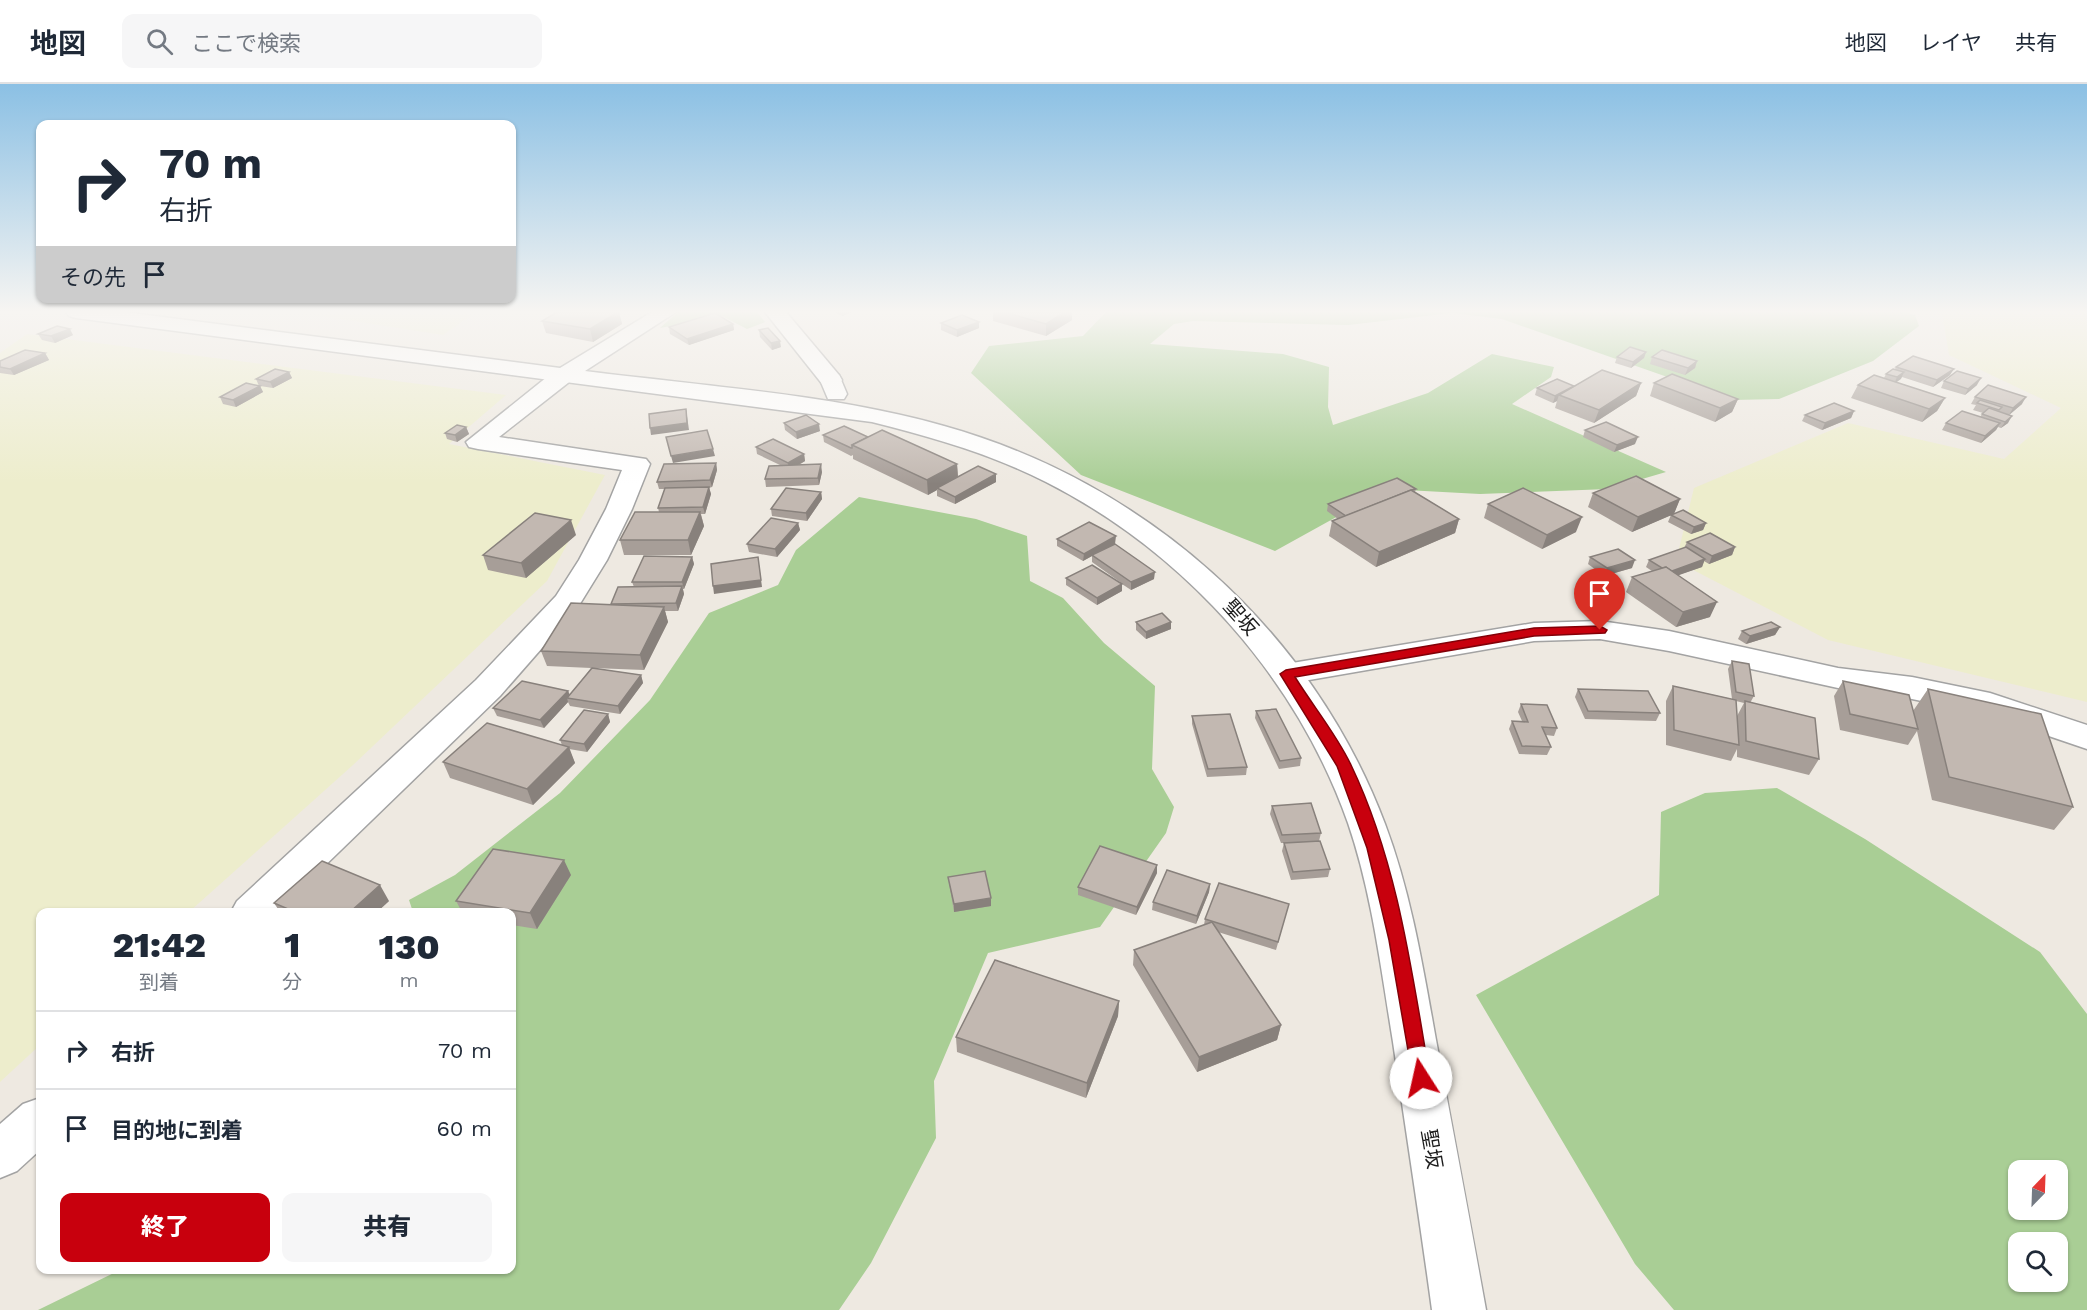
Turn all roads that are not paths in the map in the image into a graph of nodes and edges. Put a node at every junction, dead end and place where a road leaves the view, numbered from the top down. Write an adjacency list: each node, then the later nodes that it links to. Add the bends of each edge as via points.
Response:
1 (527, 369): 4 (street, 聖坂)
2 (573, 369): 4 (street)
3 (820, 369): 5 (street)
4 (565, 374): 6 (street, 聖坂, via 873,415 934,429 1007,454 1124,513 1167,545 1260,637); 8 (street, via 478,442 636,464 593,560 567,601 488,688)
5 (834, 387)
6 (1286, 674): 7 (street, via 1534,632 1600,630 1990,704); 11 (street, 聖坂, via 1344,765 1375,848 1397,940)
7 (2087, 737)
8 (255, 908)
9 (36, 1124): 10 (street)
10 (0, 1155)
11 (1460, 1310)

